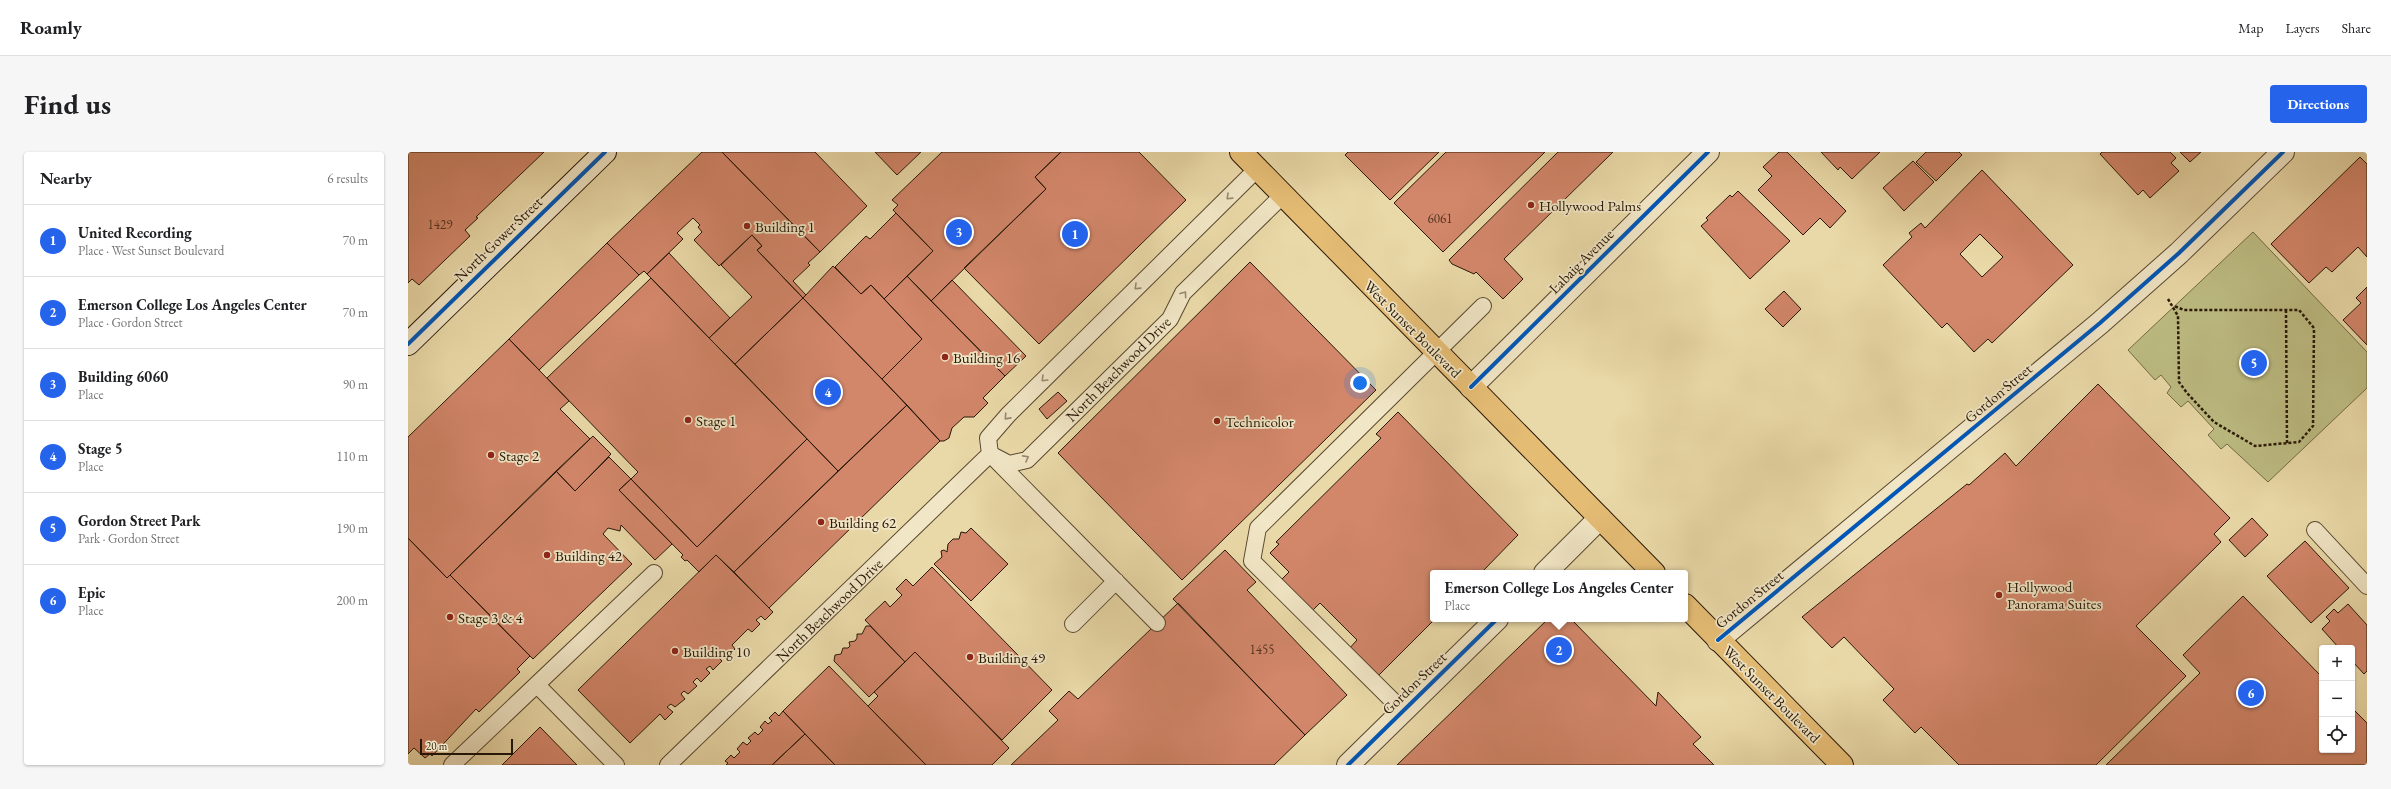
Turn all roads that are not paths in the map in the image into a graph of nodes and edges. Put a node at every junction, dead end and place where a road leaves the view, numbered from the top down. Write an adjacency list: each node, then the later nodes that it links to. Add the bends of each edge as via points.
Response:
1 (606, 152): 8 (street, North Gower Street)
2 (1241, 152): 5 (main road, West Sunset Boulevard)
3 (1708, 152): 10 (street, Labaig Avenue)
4 (2283, 152): 23 (street, Gordon Street, via 2179,253 2100,323)
5 (1257, 169): 6 (main road, West Sunset Boulevard); 11 (lane, one-way to 11, via 1008,415 988,438)
6 (1282, 196): 9 (main road, West Sunset Boulevard); 11 (lane, North Beachwood Drive, one-way to 6, via 1009,464 1027,460 1170,319 1183,293)
7 (1483, 306): 9 (lane)
8 (408, 344)
9 (1436, 352): 10 (main road, West Sunset Boulevard); 25 (lane, via 1258,528 1252,561)
10 (1471, 387): 12 (main road, West Sunset Boulevard)
11 (990, 454): 17 (lane); 29 (lane, North Beachwood Drive)
12 (1600, 518): 14 (street); 15 (main road, West Sunset Boulevard)
13 (2315, 530): 18 (lane)
14 (1547, 570)
15 (1651, 570)
16 (654, 573): 24 (lane)
17 (1116, 582): 21 (lane); 22 (lane)
18 (2367, 586)
19 (1688, 609): 23 (main road, West Sunset Boulevard)
20 (1494, 622): 25 (street, Gordon Street)
21 (1157, 623)
22 (1073, 624)
23 (1718, 640): 30 (main road, West Sunset Boulevard)
24 (537, 685): 27 (lane); 28 (lane)
25 (1403, 711): 26 (street, Gordon Street)
26 (1356, 762)
27 (452, 765)
28 (616, 765)
29 (668, 765)
30 (1842, 765)

